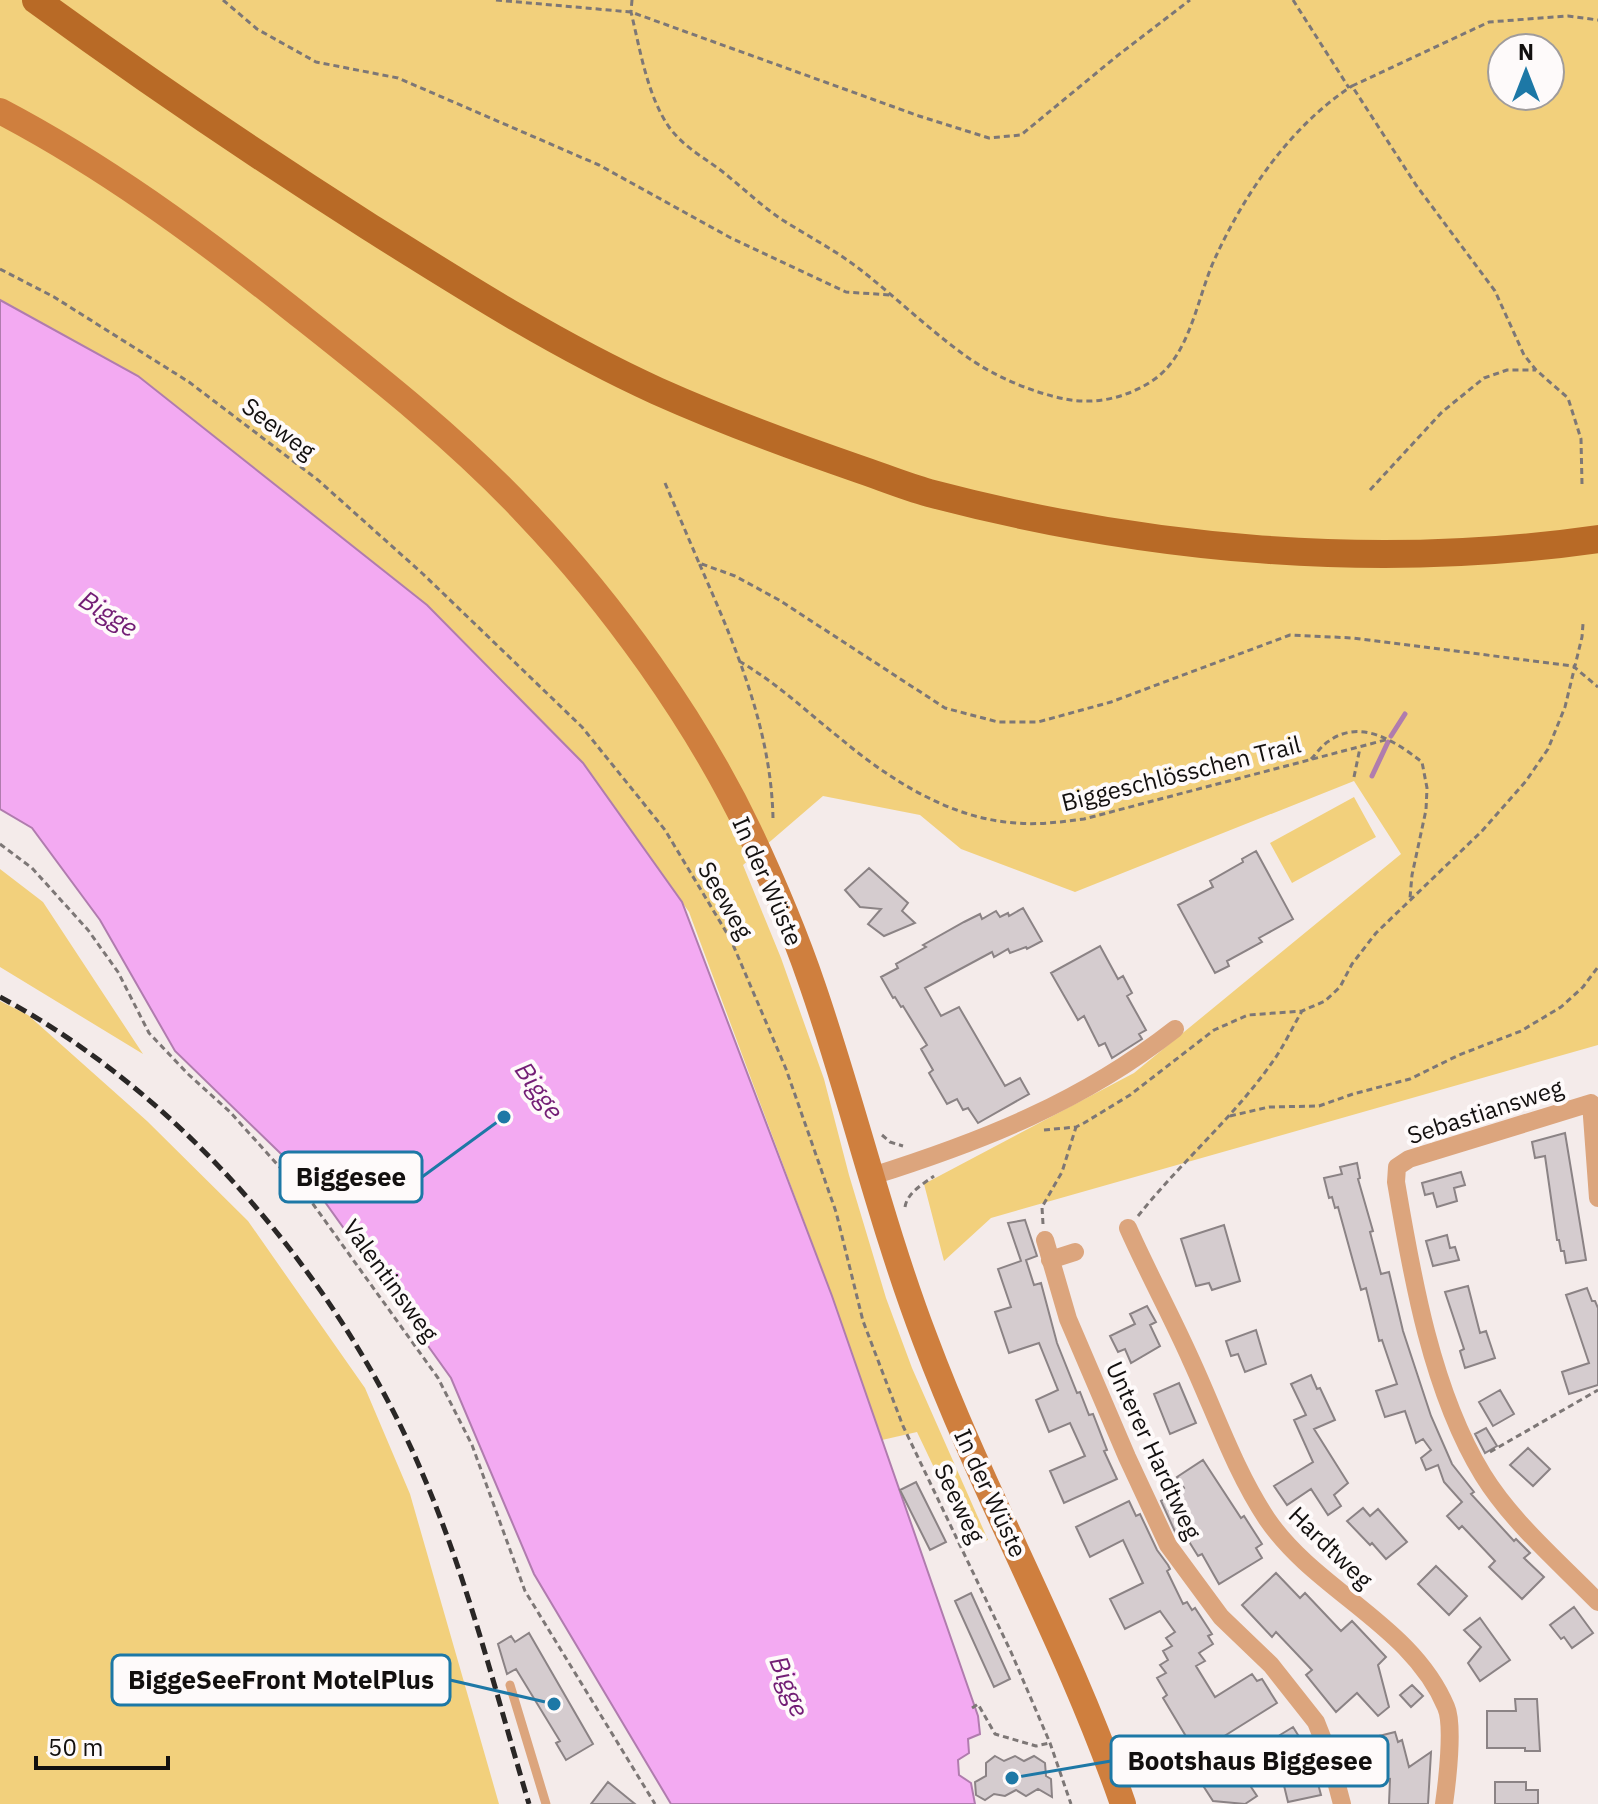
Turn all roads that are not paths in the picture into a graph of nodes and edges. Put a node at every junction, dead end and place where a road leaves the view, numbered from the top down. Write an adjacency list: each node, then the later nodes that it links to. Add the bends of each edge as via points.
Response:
1 (36, 0): 3 (main road, via 256,154 499,308 655,390 787,445 925,492 1044,521 1175,540 1302,554 1393,554)
2 (0, 111): 5 (main road, In der Wüste, via 50,137 190,230 391,387 527,514 594,590 667,690 748,829 812,982)
3 (1598, 539)
4 (1175, 1029): 5 (street, via 1095,1085 1005,1129)
5 (872, 1176): 14 (main road, In der Wüste, via 924,1337 1077,1682)
6 (1598, 1198): 11 (street, Sebastiansweg, via 1591,1103 1397,1167 1414,1290 1459,1431 1506,1506)
7 (1128, 1228): 16 (street, Hardtweg, via 1267,1519 1419,1661 1448,1710)
8 (1045, 1240): 10 (street, Unterer Hardtweg)
9 (1075, 1252): 10 (street)
10 (1050, 1260): 15 (street, Unterer Hardtweg, via 1068,1319 1168,1545 1221,1617 1271,1665 1316,1722)
11 (1598, 1602)
12 (510, 1685): 13 (lane)
13 (546, 1804)
14 (1123, 1804)
15 (1342, 1804)
16 (1444, 1804)

